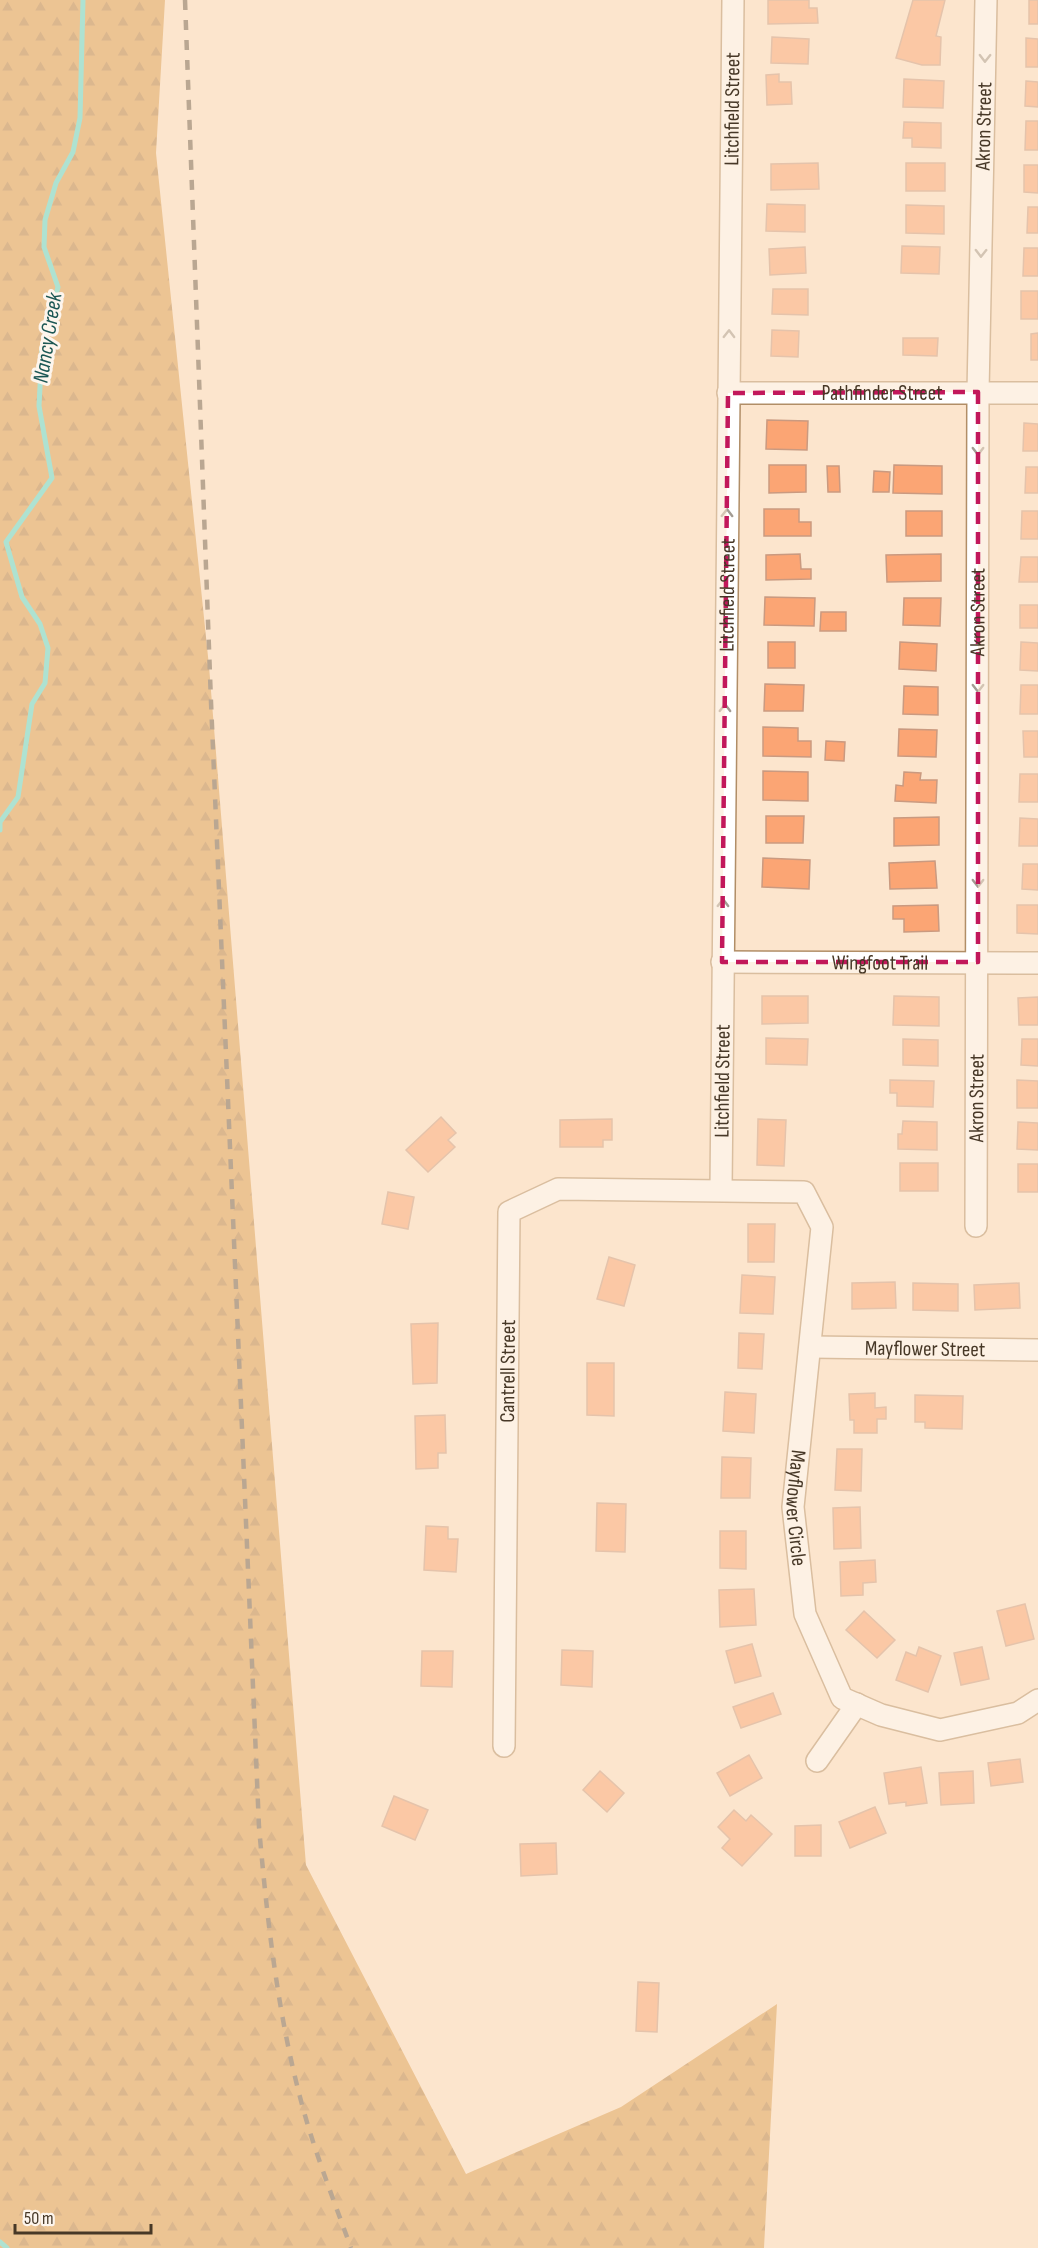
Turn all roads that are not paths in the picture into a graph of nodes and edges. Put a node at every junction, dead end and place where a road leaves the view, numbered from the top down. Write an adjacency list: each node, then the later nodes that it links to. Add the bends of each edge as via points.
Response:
1 (733, 0): 4 (street, Litchfield Street, one-way to 1)
2 (986, 0): 3 (street, Akron Street, one-way to 3)
3 (978, 392): 4 (street, Pathfinder Street); 5 (street, Pathfinder Street); 7 (street, Akron Street, one-way to 7)
4 (728, 393): 6 (street, Litchfield Street, one-way to 4)
5 (1038, 393)
6 (722, 962): 7 (street, Wingfoot Trail); 9 (street, Litchfield Street)
7 (978, 962): 8 (street, Wingfoot Trail); 10 (street, Akron Street)
8 (1038, 963)
9 (721, 1189): 11 (street, Mayflower Circle, via 804,1192 822,1227); 15 (street, Cantrell Street, via 558,1189 509,1212)
10 (976, 1226)
11 (812, 1347): 12 (street, Mayflower Street); 14 (street, Mayflower Circle, via 793,1507 804,1602 842,1698)
12 (1038, 1350)
13 (1038, 1700): 14 (street, Mayflower Circle, via 1018,1713 940,1730 881,1715)
14 (857, 1704): 16 (street)
15 (504, 1746)
16 (817, 1761)

